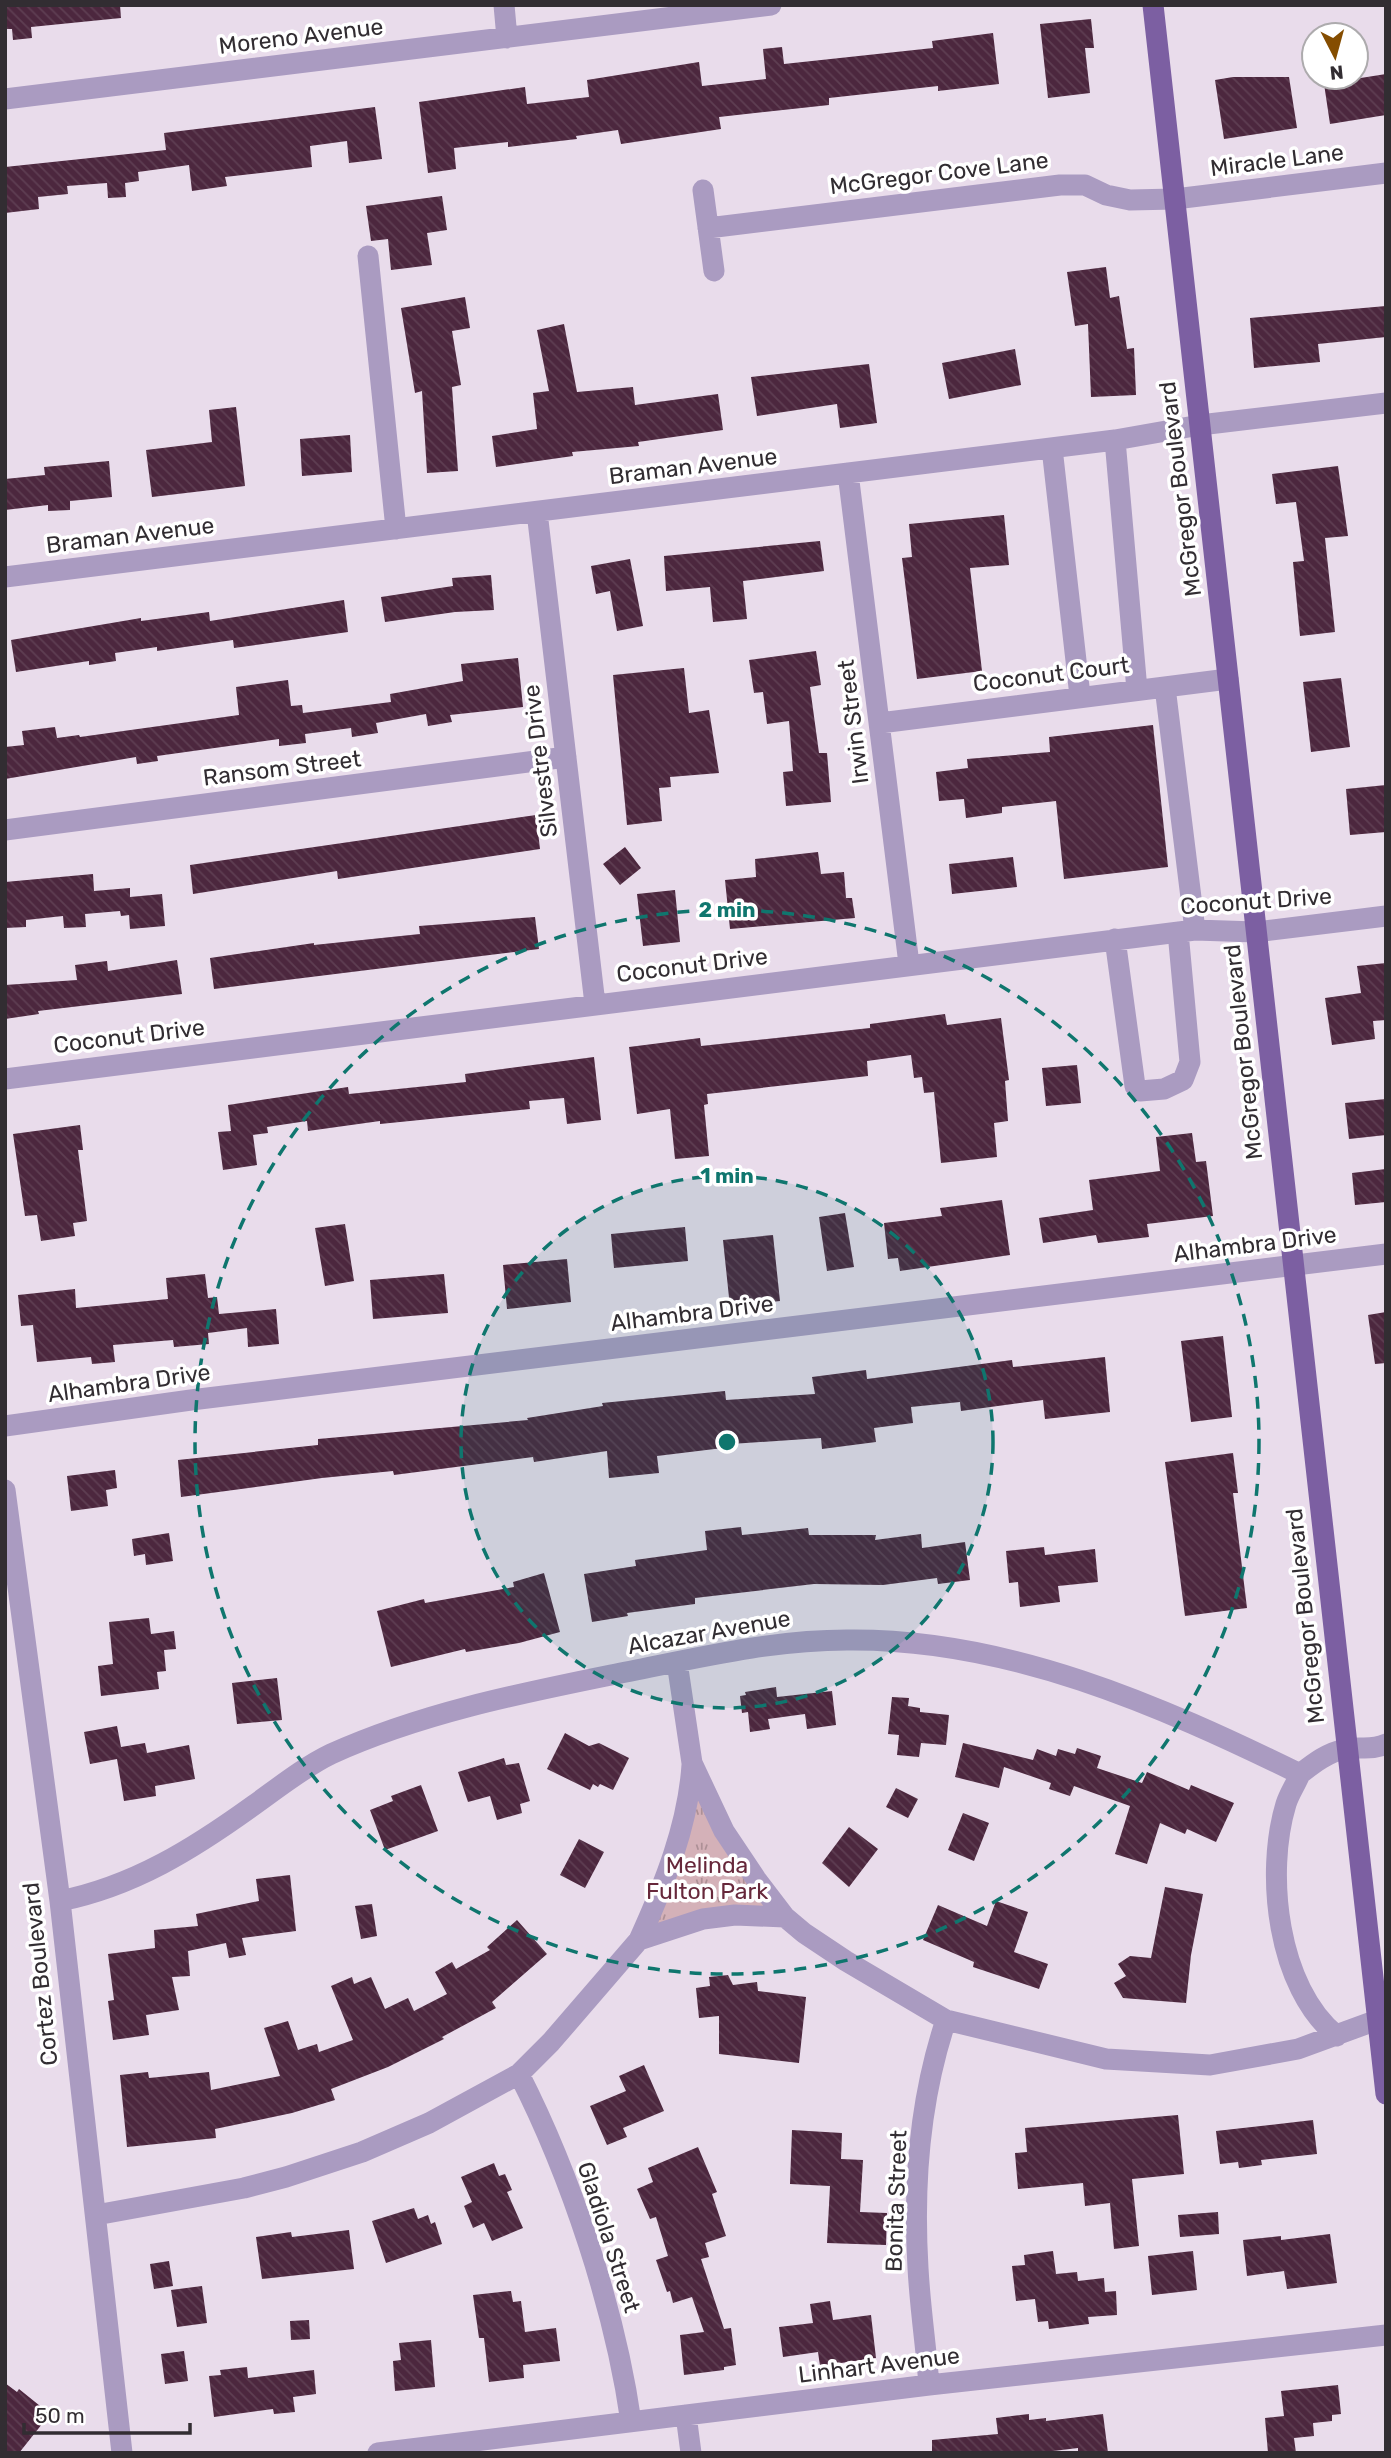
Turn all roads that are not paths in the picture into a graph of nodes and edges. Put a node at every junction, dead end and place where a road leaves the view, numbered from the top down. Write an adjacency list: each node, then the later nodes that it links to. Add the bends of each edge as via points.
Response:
1 (504, 5): 4 (street)
2 (771, 5): 4 (street, Moreno Avenue)
3 (1153, 5): 8 (main road, McGregor Boulevard)
4 (507, 38): 5 (street, Moreno Avenue)
5 (5, 99)
6 (1386, 173): 8 (street, Miracle Lane)
7 (703, 190): 9 (street)
8 (1175, 199): 9 (street, McGregor Cove Lane, via 1130,200 1085,185 1060,185); 13 (main road, McGregor Boulevard)
9 (708, 228): 11 (street)
10 (368, 256): 18 (street)
11 (714, 271)
12 (1386, 403): 13 (street, Braman Avenue)
13 (1200, 425): 14 (street, Braman Avenue); 20 (main road, McGregor Boulevard)
14 (1115, 440): 15 (street, Braman Avenue); 22 (street)
15 (1052, 448): 16 (street, Braman Avenue); 23 (street)
16 (848, 473): 17 (street, Braman Avenue); 24 (street, Irwin Street)
17 (537, 512): 18 (street, Braman Avenue); 25 (street, Silvestre Drive)
18 (396, 529): 19 (street, Braman Avenue)
19 (5, 577)
20 (1228, 679): 21 (street, Coconut Court); 29 (main road, McGregor Boulevard)
21 (1165, 687): 22 (street, Coconut Court); 28 (street)
22 (1138, 690): 23 (street, Coconut Court)
23 (1080, 696): 24 (street, Coconut Court)
24 (880, 723): 31 (street, Irwin Street)
25 (566, 757): 26 (street, Ransom Street); 32 (street, Silvestre Drive)
26 (5, 830)
27 (1386, 916): 29 (street, Coconut Drive)
28 (1186, 931): 29 (street, Coconut Drive); 30 (street, Coconut Drive); 30 (street, via 1190,1062 1183,1080 1164,1089 1140,1091 1135,1086)
29 (1256, 932): 35 (main road, McGregor Boulevard)
30 (1115, 939): 31 (street, Coconut Drive)
31 (909, 964): 32 (street, Coconut Drive)
32 (595, 1004): 33 (street, Coconut Drive)
33 (5, 1079)
34 (1386, 1254): 35 (street, Alhambra Drive)
35 (1292, 1265): 36 (street, Alhambra Drive); 40 (main road, McGregor Boulevard)
36 (5, 1426)
37 (5, 1490): 38 (street, Cortez Boulevard)
38 (11, 1583): 44 (street, Cortez Boulevard)
39 (677, 1662): 42 (street); 43 (street, Alcazar Avenue, via 795,1642 898,1641 944,1646 1044,1668 1131,1699); 44 (street, Alcazar Avenue, via 482,1704 368,1739 328,1756 160,1867 87,1896)
40 (1346, 1749): 41 (street); 43 (street, via 1320,1759); 47 (main road, McGregor Boulevard)
41 (1381, 1753)
42 (692, 1763): 45 (street, via 724,1831); 46 (street, via 672,1860)
43 (1300, 1774): 49 (street, via 1286,1803 1280,1835 1277,1909 1305,2000)
44 (60, 1901): 52 (street, Cortez Boulevard)
45 (785, 1917): 46 (street, via 703,1919); 48 (street, via 846,1961)
46 (639, 1940): 50 (street)
47 (1382, 2016): 49 (street); 51 (main road, McGregor Boulevard)
48 (946, 2020): 49 (street, via 1106,2059 1163,2064 1210,2065 1263,2058); 54 (street, Bonita Street, via 926,2096 917,2200)
49 (1337, 2036)
50 (519, 2074): 52 (street, via 429,2123 362,2152 244,2188); 56 (street, Gladiola Street, via 540,2116 589,2250 612,2329)
51 (1386, 2094)
52 (96, 2216): 57 (street, Cortez Boulevard)
53 (1386, 2335): 54 (street, Linhart Avenue)
54 (929, 2385): 55 (street, Linhart Avenue)
55 (686, 2415): 56 (street, Linhart Avenue); 59 (street)
56 (631, 2422): 58 (street, Linhart Avenue)
57 (122, 2453)
58 (378, 2453)
59 (691, 2453)

